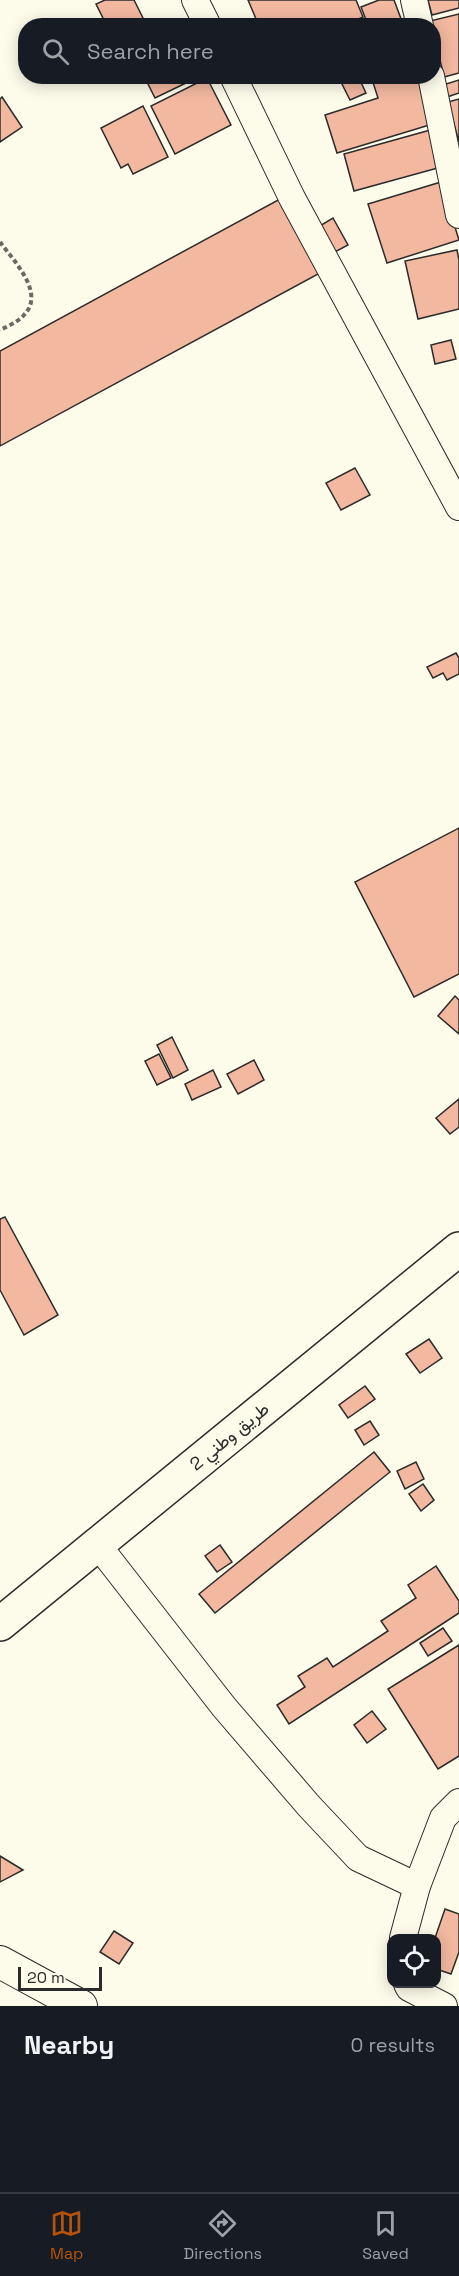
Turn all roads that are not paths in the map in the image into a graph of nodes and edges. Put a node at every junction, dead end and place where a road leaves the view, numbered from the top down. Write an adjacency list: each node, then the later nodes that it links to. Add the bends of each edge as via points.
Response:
1 (195, 0): 3 (street)
2 (414, 0): 4 (street)
3 (204, 18)
4 (418, 18)
5 (237, 84): 8 (street, via 292,198)
6 (433, 84): 7 (street)
7 (459, 215)
8 (459, 507)
9 (459, 1249): 10 (highway, طريق وطني 2)
10 (97, 1544): 11 (highway, طريق وطني 2); 13 (street, via 224,1707 358,1858)
11 (0, 1624)
12 (459, 1802): 13 (street, via 442,1818)
13 (417, 1886): 14 (street)
14 (404, 1934)
15 (0, 1962): 17 (street)
16 (409, 1988): 18 (street)
17 (81, 2006)
18 (444, 2006)

